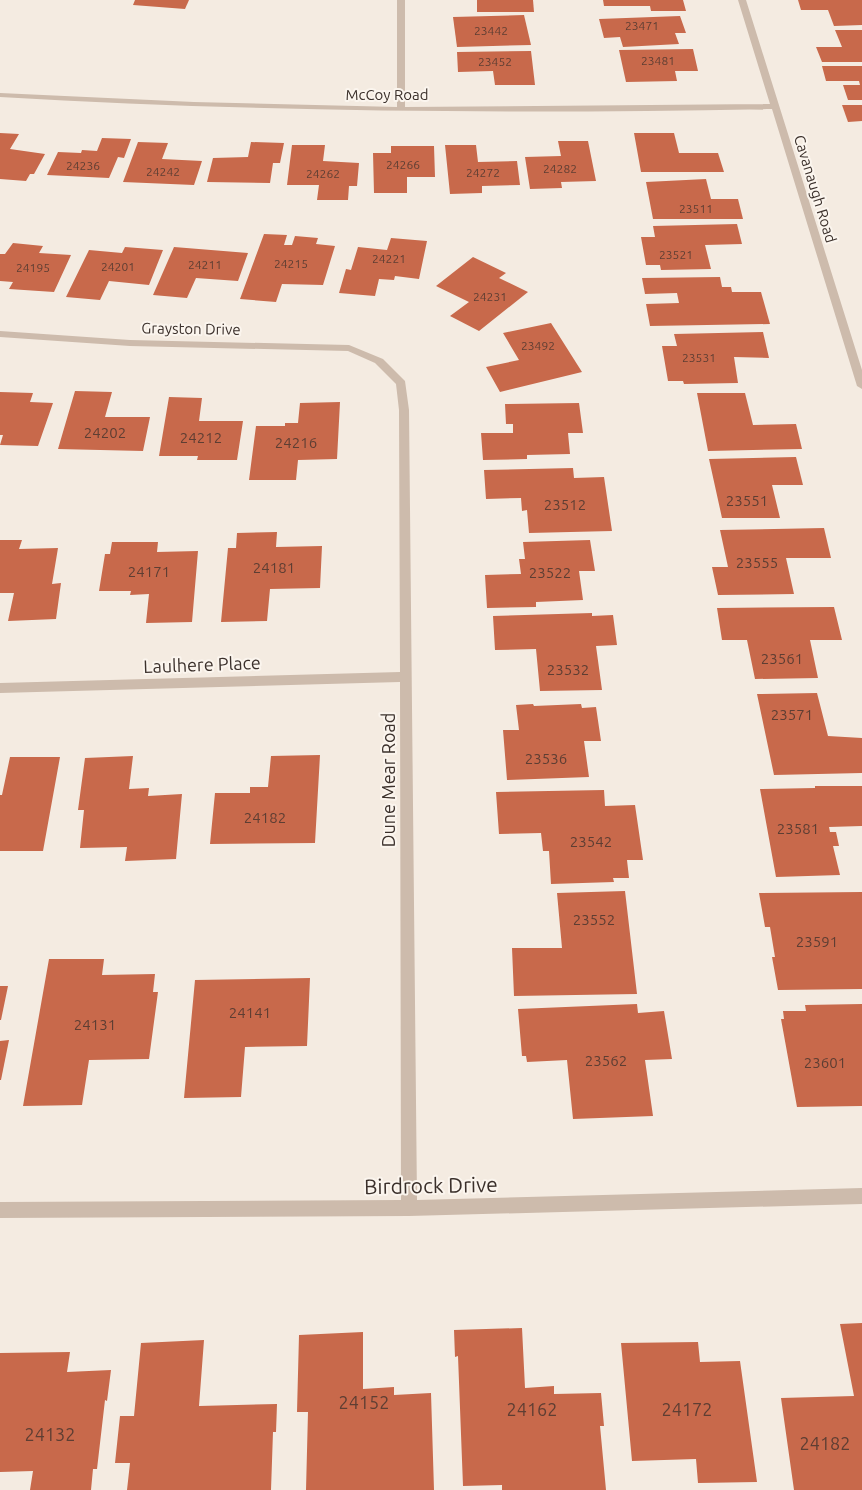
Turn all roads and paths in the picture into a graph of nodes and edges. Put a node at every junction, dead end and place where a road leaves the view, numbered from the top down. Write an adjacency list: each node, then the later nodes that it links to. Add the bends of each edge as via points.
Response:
1 (401, 0): 5 (street)
2 (742, 0): 4 (street, Cavanaugh Road)
3 (0, 95): 5 (street, McCoy Road, via 195,106)
4 (775, 106): 5 (street, McCoy Road); 8 (street, Cavanaugh Road)
5 (401, 110)
6 (0, 334): 7 (street, Grayston Drive, via 130,343 349,348)
7 (379, 361): 9 (street, Dune Mear Road, via 401,382 404,410)
8 (862, 386)
9 (406, 677): 10 (street, Laulhere Place); 12 (street, Dune Mear Road)
10 (0, 688)
11 (862, 1196): 12 (street, Birdrock Drive)
12 (409, 1208): 13 (street, Birdrock Drive)
13 (0, 1210)

